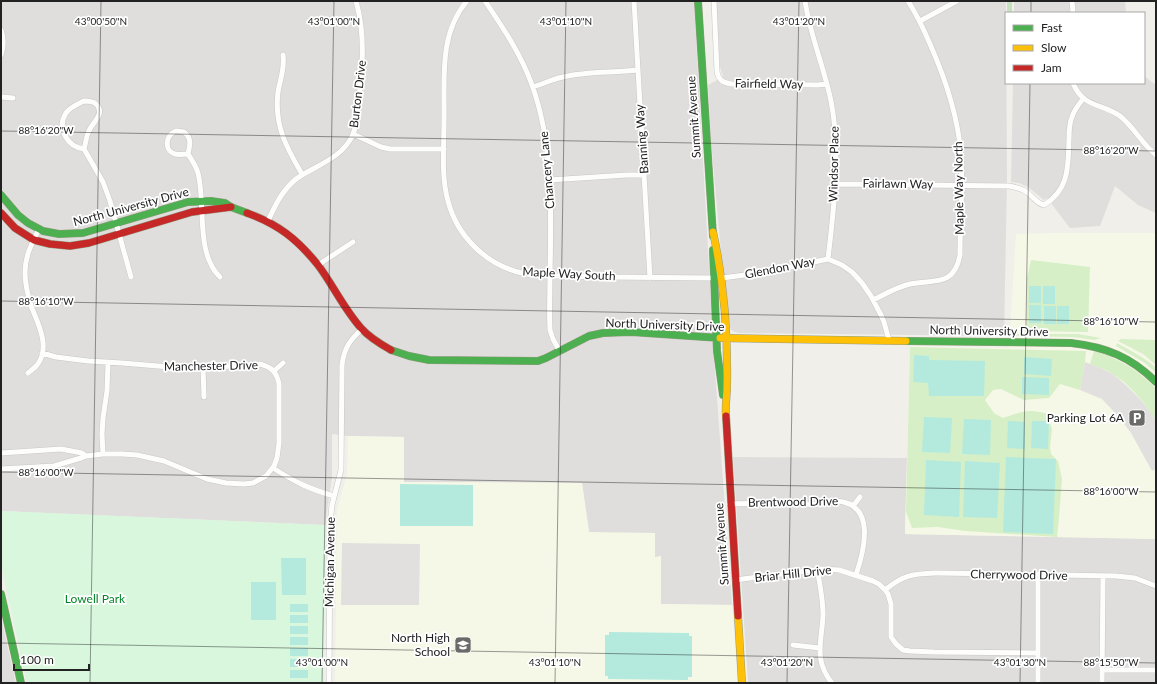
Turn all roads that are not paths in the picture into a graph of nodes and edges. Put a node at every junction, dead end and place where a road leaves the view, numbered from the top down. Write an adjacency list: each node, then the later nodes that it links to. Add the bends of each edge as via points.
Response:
1 (356, 1): 23 (street, Burton Drive, via 362,30 363,53 358,114)
2 (467, 1): 25 (street, Maple Way South, via 451,28 446,47)
3 (485, 1): 19 (street, Chancery Lane, via 516,49)
4 (634, 1): 16 (street, Banning Way)
5 (698, 1): 50 (street, Summit Avenue)
6 (714, 1): 17 (street, Fairfield Way, via 717,71 721,81 732,84)
7 (805, 1): 17 (street, Windsor Place)
8 (908, 1): 12 (street, Maple Way North)
9 (957, 1): 12 (street)
10 (1072, 1): 11 (street)
11 (1073, 12)
12 (920, 21): 32 (street, Maple Way North, via 943,77 954,113 960,144)
13 (1, 30): 14 (street, via 4,40)
14 (1, 55)
15 (283, 55): 28 (street, via 277,108 279,123 286,146)
16 (638, 70): 19 (street, via 566,76); 29 (street, Banning Way)
17 (827, 84): 31 (street, Windsor Place, via 836,136)
18 (1073, 84): 22 (street)
19 (533, 87): 30 (street, Chancery Lane, via 545,136)
20 (1, 98): 21 (street)
21 (13, 98)
22 (1083, 99): 27 (street, via 1122,119); 32 (street, Fairlawn Way, via 1070,124 1068,163 1064,182 1058,193 1047,203 1042,205 1021,189 1009,186)
23 (353, 134): 25 (street, via 390,149); 28 (street, Burton Drive, via 335,156)
24 (84, 149): 24 (street, via 88,132 100,111 97,104 89,101 84,101 69,110 63,122 67,141 77,148); 39 (street, via 106,189)
25 (444, 149): 46 (street, Maple Way South, via 448,202 468,240 478,251 509,269)
26 (188, 154): 26 (street, via 190,143 187,134 180,131 170,135 167,142 170,151); 34 (street, via 198,172)
27 (1156, 155)
28 (302, 174): 38 (street, Burton Drive, via 280,196)
29 (644, 175): 30 (street); 49 (street, Banning Way)
30 (549, 180): 46 (street, Chancery Lane)
31 (835, 184): 32 (street, Fairlawn Way); 44 (street, Windsor Place)
32 (961, 185): 51 (street, Maple Way North, via 960,255 953,274 942,280 904,285)
33 (1, 195): 40 (street, North University Drive, via 20,218)
34 (201, 201): 35 (street, North University Drive, via 225,203); 36 (street); 39 (street, North University Drive, via 177,205)
35 (231, 207): 36 (street, North University Drive); 38 (street, North University Drive)
36 (202, 211): 41 (street, North University Drive); 47 (street, via 206,254 214,272)
37 (1, 213): 42 (street, North University Drive, via 16,228)
38 (268, 221): 45 (street, North University Drive, via 297,241)
39 (116, 223): 40 (street, North University Drive, via 73,234 60,235); 41 (street)
40 (40, 229): 42 (street)
41 (119, 234): 42 (street, North University Drive, via 70,246); 48 (street)
42 (34, 240): 57 (street, via 27,256 25,273 31,306 42,334)
43 (353, 242): 45 (street)
44 (828, 258): 50 (street, Glendon Way, via 767,272); 51 (street, Glendon Way, via 852,272)
45 (318, 266): 52 (street, North University Drive)
46 (550, 276): 49 (street, Maple Way South); 56 (street, Chancery Lane, via 550,330)
47 (220, 277)
48 (131, 278)
49 (650, 278): 50 (street, Maple Way South)
50 (718, 278): 53 (street, Summit Avenue); 54 (street, Summit Avenue)
51 (874, 300): 55 (street, Glendon Way)
52 (362, 329): 56 (street, North University Drive, via 390,349 419,359 532,362); 71 (street, Michigan Avenue, via 344,352 341,462)
53 (717, 338): 54 (street, North University Drive); 56 (street, North University Drive, via 637,332 603,333 589,336); 65 (street, Summit Avenue)
54 (726, 338): 55 (street, North University Drive); 65 (street, Summit Avenue)
55 (890, 340): 63 (street, North University Drive, via 1090,345 1123,356)
56 (560, 352)
57 (42, 353): 58 (street, Manchester Drive); 62 (street, via 37,364)
58 (108, 363): 60 (street, Manchester Drive); 67 (street, via 102,434)
59 (284, 363): 61 (street)
60 (203, 368): 61 (street, Manchester Drive, via 260,364); 64 (street)
61 (274, 371): 69 (street, Manchester Drive, via 279,384 279,436 277,458)
62 (28, 373)
63 (1156, 382)
64 (204, 397)
65 (725, 403): 73 (street, Summit Avenue)
66 (1, 453): 68 (street, via 61,449)
67 (103, 454): 68 (street); 69 (street, via 129,454 151,458 226,484 253,483 264,478)
68 (86, 456): 70 (street, via 54,466)
69 (273, 468): 71 (street, via 299,484)
70 (1, 469)
71 (334, 496): 90 (street, Michigan Avenue, via 330,514)
72 (860, 497): 74 (street)
73 (730, 504): 74 (street, Brentwood Drive, via 814,504 836,500); 79 (street, Summit Avenue)
74 (852, 506): 76 (street, Brentwood Drive, via 862,519 864,529 862,556)
75 (817, 569): 76 (street, Briar Hill Drive, via 834,568); 79 (street, Briar Hill Drive); 85 (street, via 822,606)
76 (856, 575): 81 (street, Briar Hill Drive, via 879,584)
77 (1038, 575): 78 (street, Cherrywood Drive); 81 (street, Cherrywood Drive, via 917,574 902,578); 86 (street)
78 (1103, 576): 80 (street, Cherrywood Drive, via 1134,578); 87 (street)
79 (735, 580): 91 (street, Summit Avenue)
80 (1156, 586)
81 (885, 590): 86 (street, via 891,604 891,637 903,650)
82 (1, 594): 83 (street)
83 (3, 609): 89 (street)
84 (793, 645): 85 (street)
85 (820, 648): 92 (street, via 821,664)
86 (1038, 653): 93 (street)
87 (1102, 670): 88 (street); 94 (street)
88 (1156, 670)
89 (21, 683)
90 (329, 683)
91 (742, 683)
92 (832, 683)
93 (1038, 683)
94 (1102, 683)

